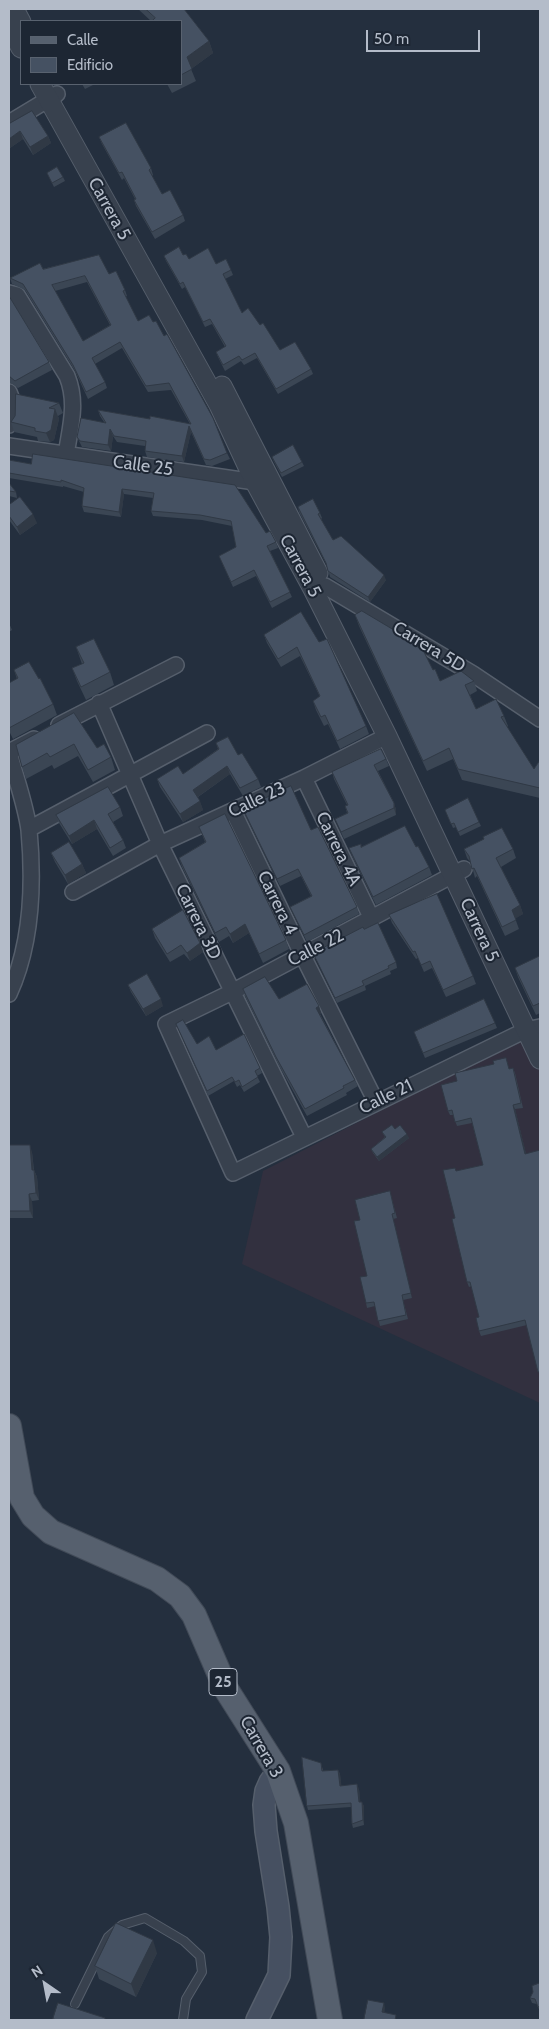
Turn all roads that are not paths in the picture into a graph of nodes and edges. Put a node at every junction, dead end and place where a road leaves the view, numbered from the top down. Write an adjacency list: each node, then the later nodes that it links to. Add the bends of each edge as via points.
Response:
1 (14, 9): 2 (street)
2 (20, 20)
3 (9, 24): 4 (street)
4 (20, 46)
5 (49, 90): 6 (street); 12 (street, Carrera 5, via 219,405); 13 (street, Carrera 5, via 238,414)
6 (9, 123)
7 (9, 293): 11 (street, via 17,295 72,389 74,402)
8 (9, 392): 9 (street)
9 (9, 426)
10 (9, 446): 11 (street, Calle 25)
11 (66, 456): 12 (street, Calle 25)
12 (255, 482): 13 (street, Calle 25); 14 (street, Carrera 5)
13 (276, 489): 14 (street, Carrera 5)
14 (319, 588): 17 (street, Carrera 5D, via 473,674); 19 (street, Carrera 5); 25 (street, Carrera 5)
15 (176, 665): 16 (street)
16 (99, 703): 20 (street, Carrera 3D); 23 (street, via 10,752)
17 (540, 719)
18 (207, 733): 20 (street)
19 (387, 736): 21 (street, Calle 23); 25 (street, Carrera 5)
20 (130, 773): 23 (street); 24 (street, Carrera 3D)
21 (304, 778): 22 (street, Calle 23); 27 (street, Carrera 4A)
22 (233, 811): 24 (street, Calle 23); 28 (street, Carrera 4)
23 (29, 829): 30 (street, via 31,895 26,943)
24 (160, 844): 26 (street, Calle 23); 29 (street, Carrera 3D)
25 (458, 872): 27 (street, Calle 22); 31 (street, Carrera 5)
26 (73, 892)
27 (372, 919): 28 (street, Calle 22)
28 (302, 954): 29 (street, Calle 22); 33 (street, Carrera 4)
29 (232, 992): 34 (street, Carrera 3D); 35 (street, Calle 22, via 166,1024)
30 (9, 994)
31 (536, 1030): 32 (street, Carrera 5); 33 (street, Calle 21)
32 (540, 1059)
33 (376, 1102): 34 (street, Calle 21)
34 (304, 1138): 35 (street, Calle 21)
35 (233, 1173)
36 (9, 1426): 37 (main road, Carrera 3 / 25, via 22,1498 33,1516 51,1532 157,1579 180,1596 194,1616 226,1689)
37 (278, 1771): 40 (main road, via 266,1791 264,1805 281,1937 279,1975); 41 (main road, Carrera 3 / 25, via 296,1822)
38 (75, 2004): 39 (lane, via 108,1937 122,1925 145,1918 184,1941 200,1956 202,1972 186,1999)
39 (183, 2020)
40 (257, 2020)
41 (330, 2020)

